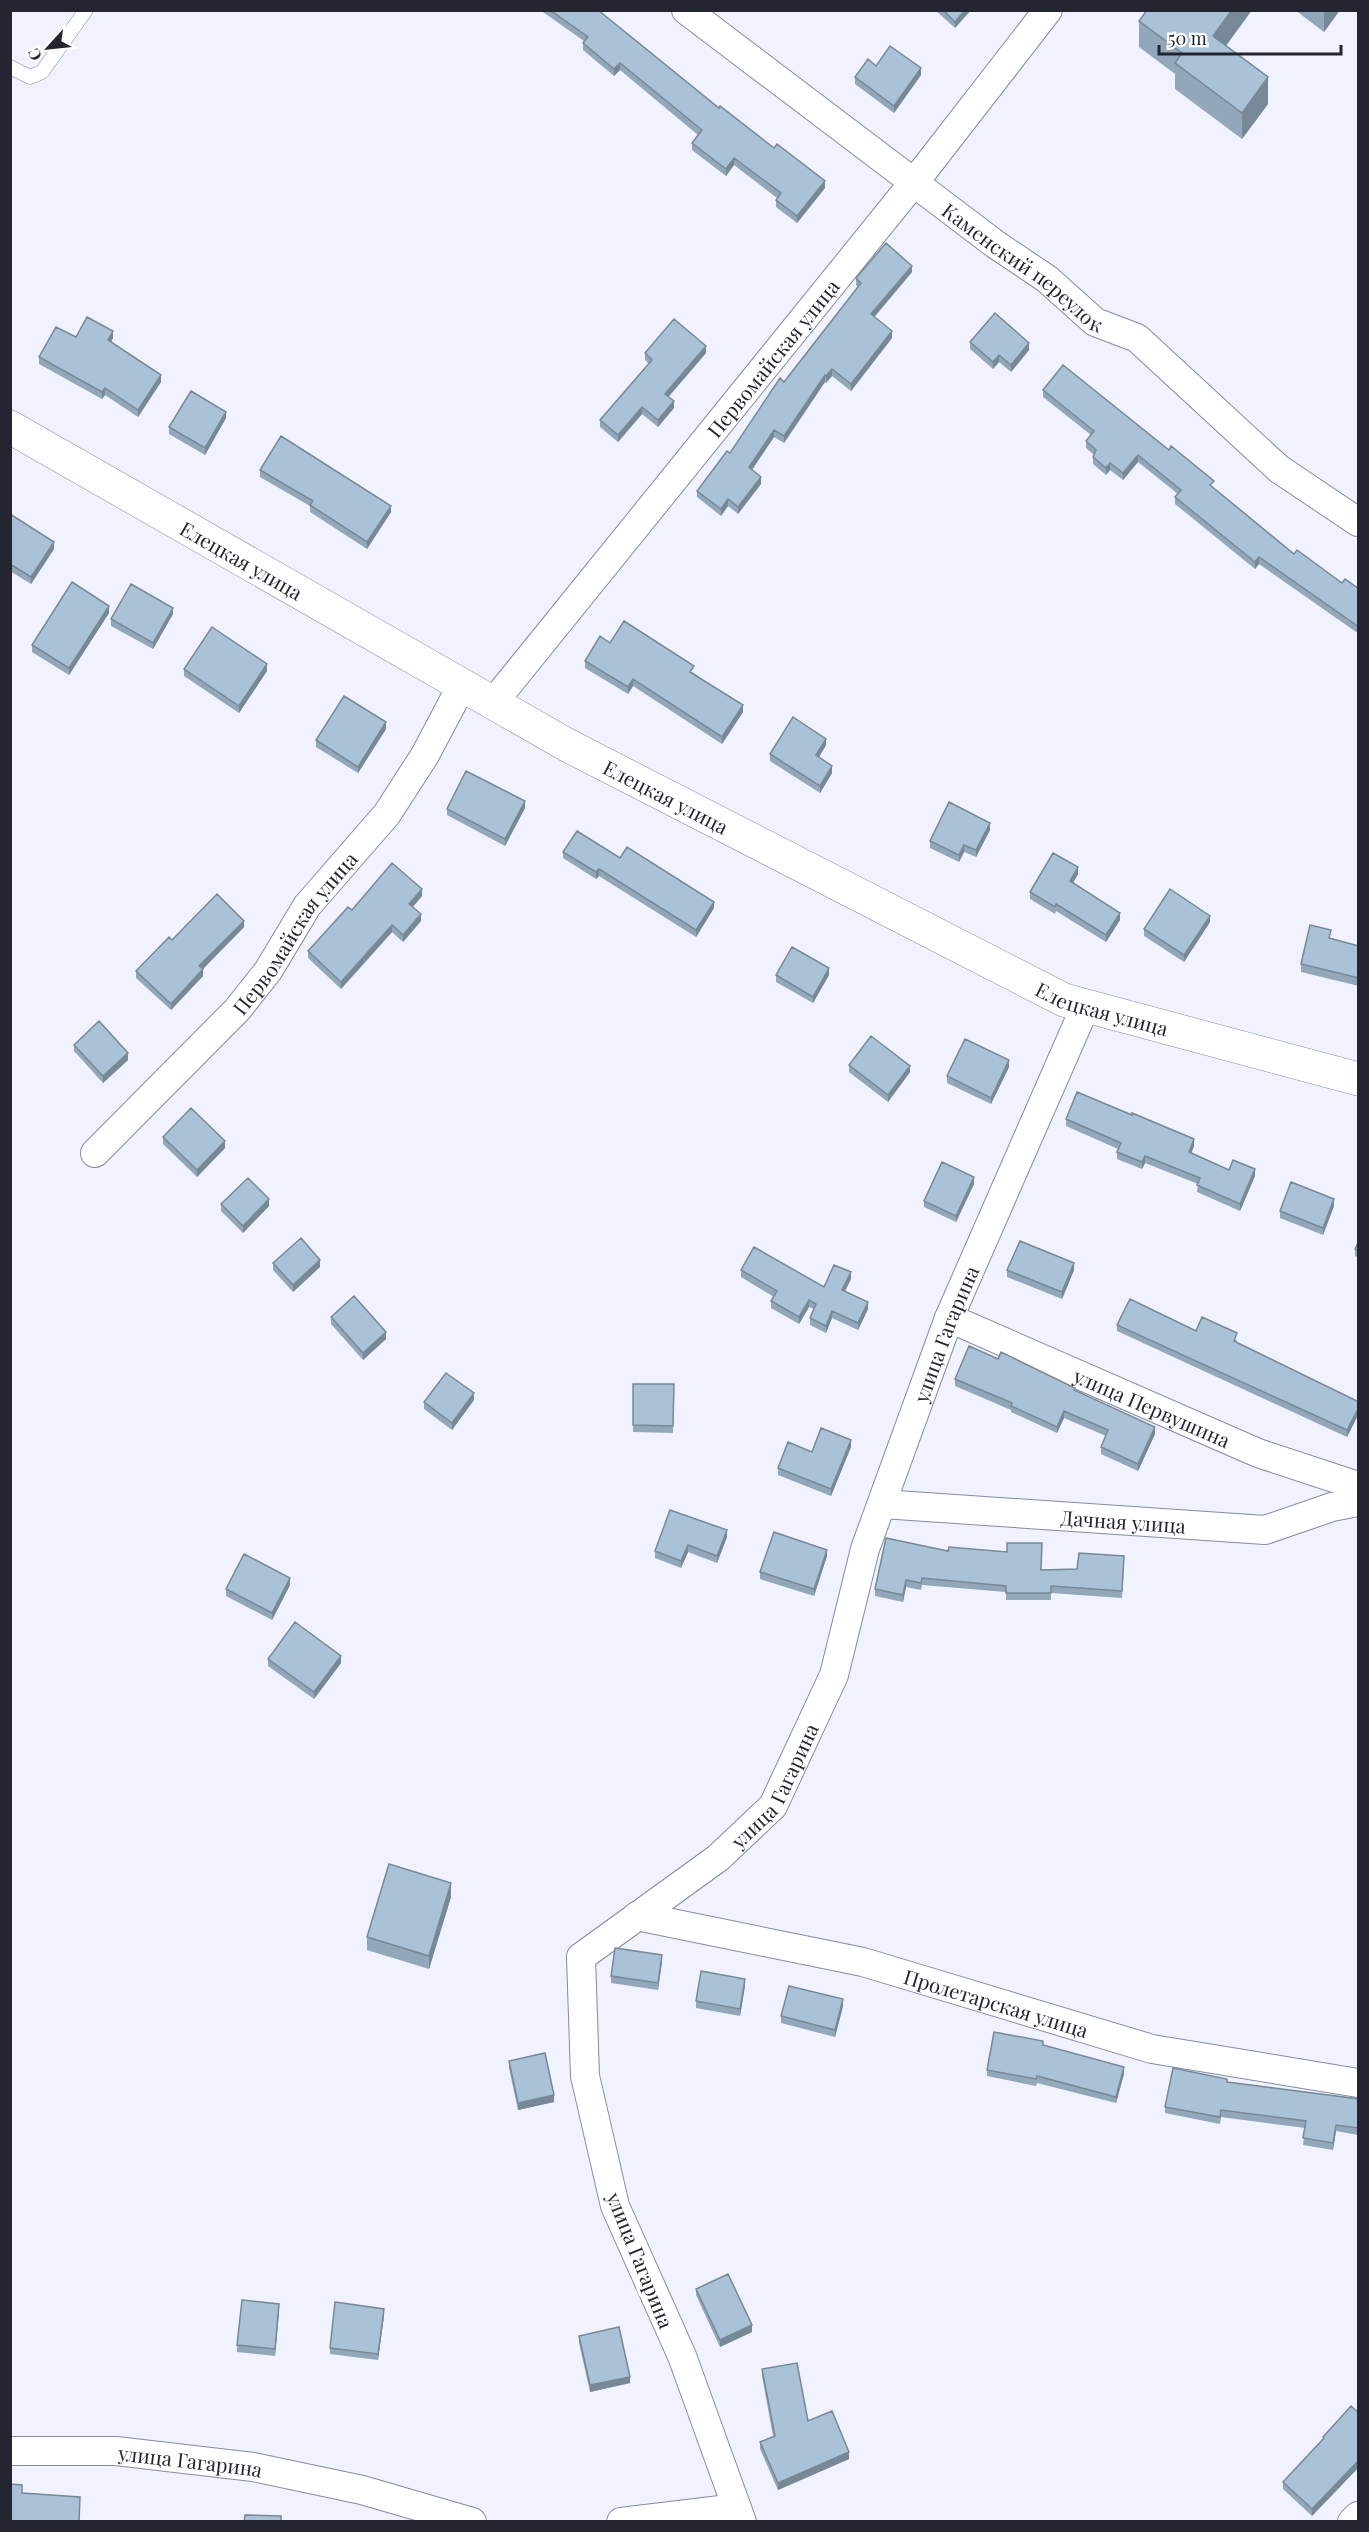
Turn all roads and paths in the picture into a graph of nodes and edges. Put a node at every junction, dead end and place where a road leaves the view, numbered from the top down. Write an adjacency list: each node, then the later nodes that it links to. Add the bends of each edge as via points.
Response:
1 (86, 10): 4 (lane, via 42,72 30,78)
2 (686, 10): 5 (street, Каменский переулок)
3 (1048, 10): 5 (street, Первомайская улица)
4 (10, 67)
5 (914, 182): 7 (street, Каменский переулок, via 1047,279 1095,322 1137,338 1279,469); 9 (street, Первомайская улица)
6 (10, 427): 8 (main road, Елецкая улица)
7 (1359, 522)
8 (462, 685): 9 (main road, Елецкая улица); 12 (street, Первомайская улица, via 425,755 387,814 307,906 268,971 237,1010)
9 (493, 703): 10 (main road, Елецкая улица, via 567,745 1064,1000)
10 (1086, 1005): 11 (main road, Елецкая улица); 13 (street, улица Гагарина)
11 (1359, 1079)
12 (95, 1153)
13 (949, 1318): 14 (street, улица Первушина, via 1258,1453); 16 (street, улица Гагарина)
14 (1359, 1486)
15 (1359, 1502): 16 (street, Дачная улица, via 1265,1530)
16 (882, 1504): 17 (street, улица Гагарина, via 866,1549 834,1675 773,1806 718,1858)
17 (637, 1916): 18 (street, Пролетарская улица, via 863,1962 1152,2049); 20 (street, улица Гагарина, via 581,1957 585,2076 615,2206 682,2356)
18 (1359, 2083)
19 (11, 2451): 22 (street, улица Гагарина, via 116,2451 253,2467 362,2490)
20 (739, 2515): 23 (street, улица Гагарина)
21 (1359, 2516): 24 (street)
22 (472, 2522)
23 (621, 2522)
24 (1352, 2522)

